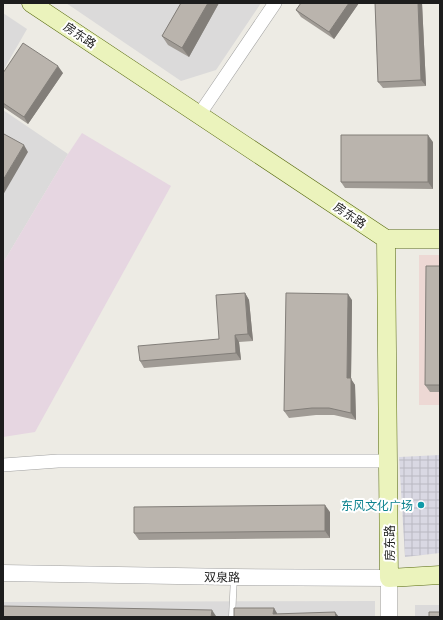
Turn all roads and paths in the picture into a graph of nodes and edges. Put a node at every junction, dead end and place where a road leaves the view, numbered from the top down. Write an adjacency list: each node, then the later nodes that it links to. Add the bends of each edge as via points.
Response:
1 (31, 3): 3 (main road, 房东路)
2 (275, 3): 3 (street)
3 (200, 115): 4 (main road, 房东路)
4 (386, 239): 5 (main road); 6 (main road, 房东路)
5 (440, 239)
6 (388, 461): 7 (street, via 58,461); 11 (main road, 房东路)
7 (3, 465)
8 (3, 573): 10 (street, 双泉路)
9 (439, 576): 11 (main road, 双泉路)
10 (234, 577): 11 (street, 双泉路); 12 (lane)
11 (389, 578): 13 (street)
12 (232, 617)
13 (389, 617)

